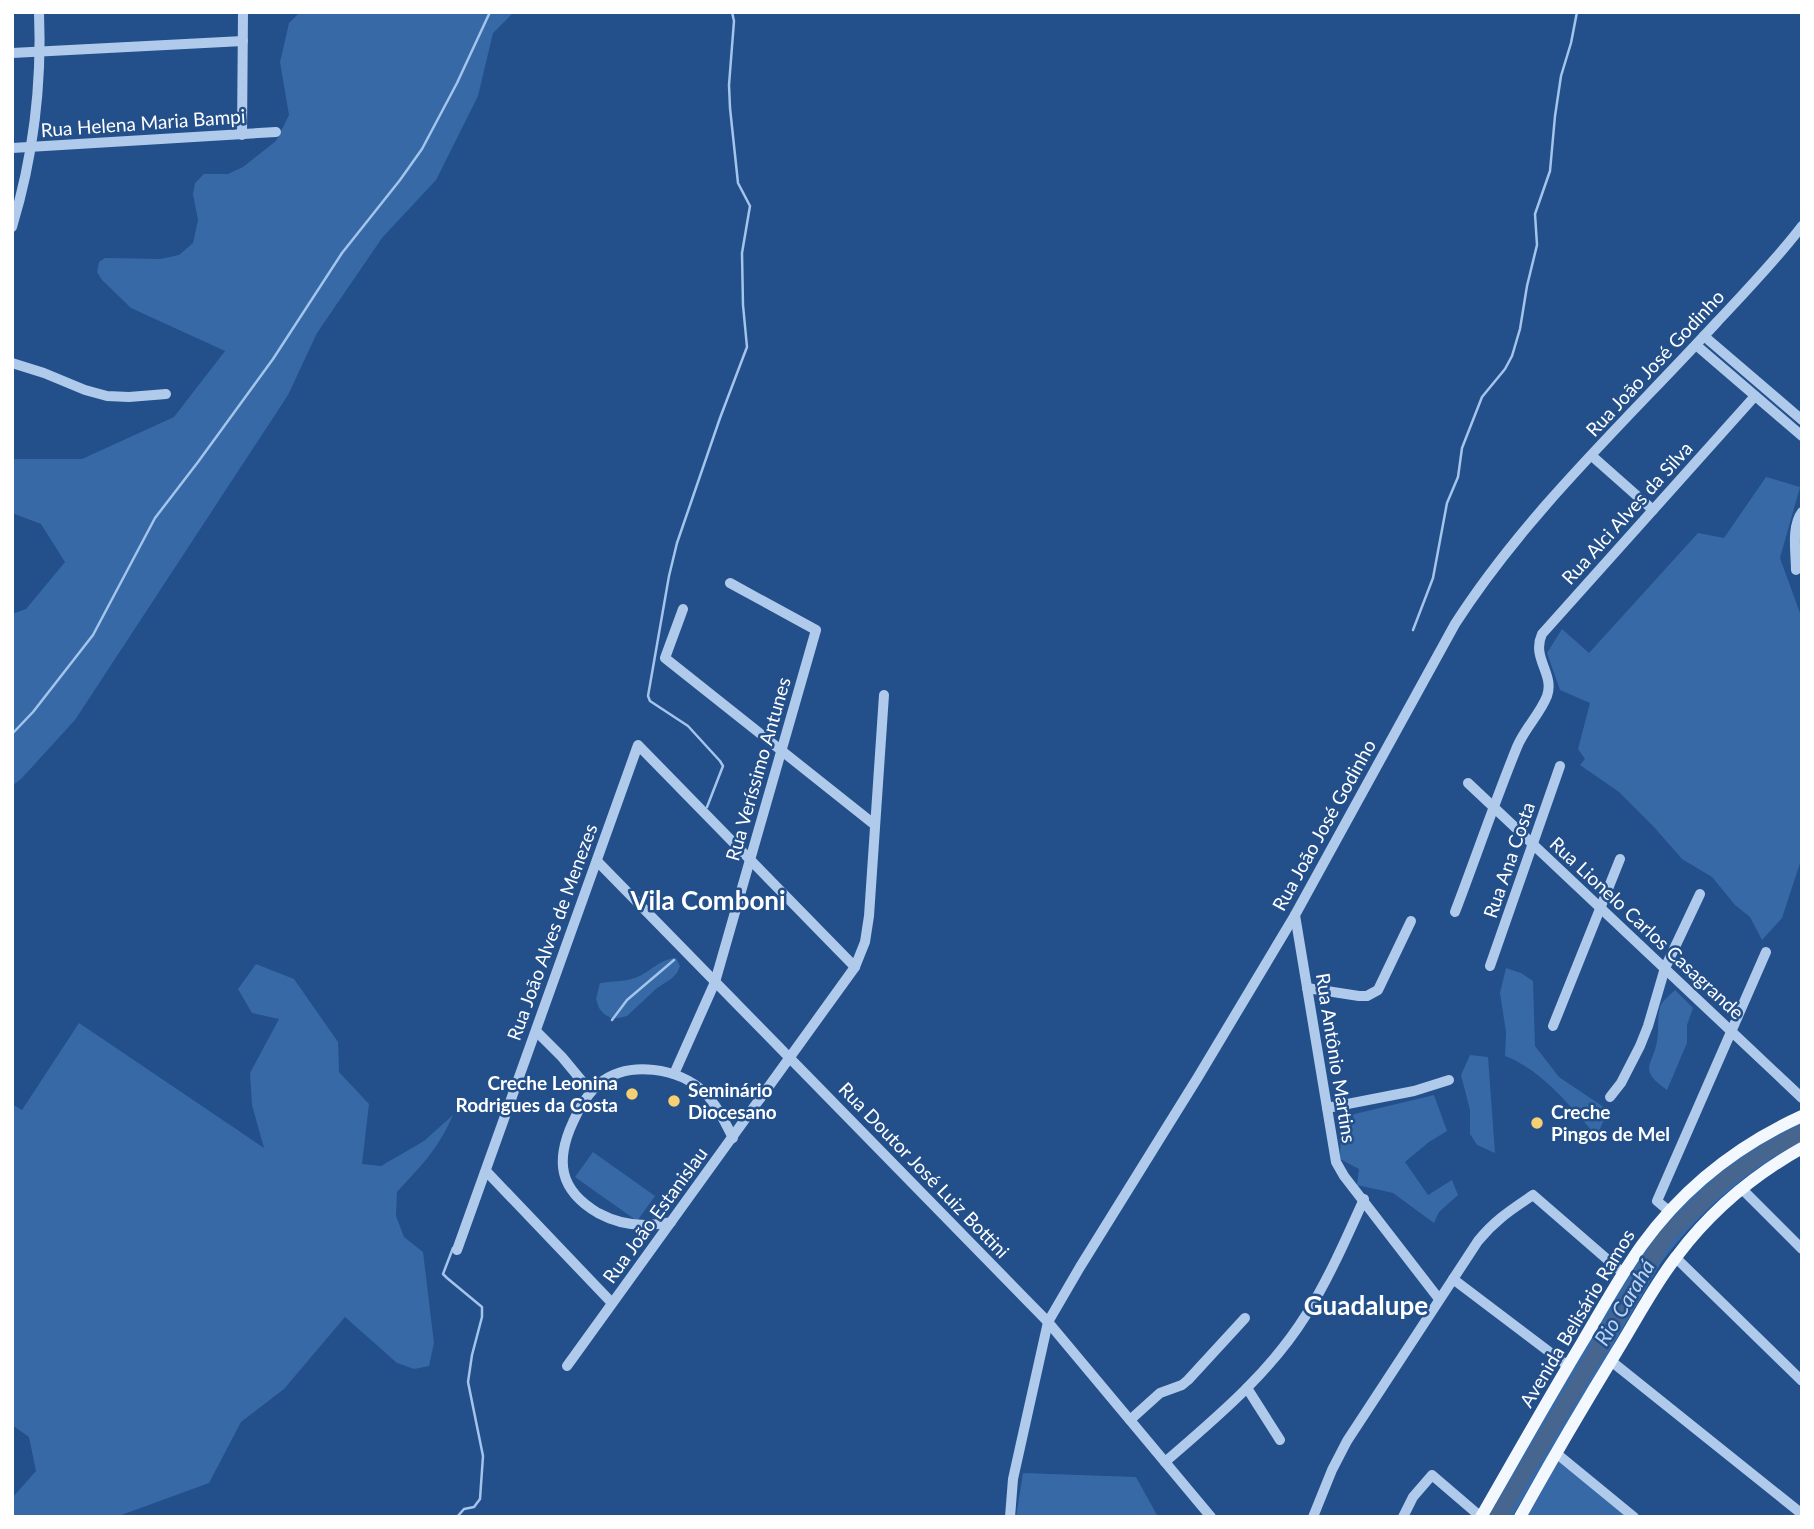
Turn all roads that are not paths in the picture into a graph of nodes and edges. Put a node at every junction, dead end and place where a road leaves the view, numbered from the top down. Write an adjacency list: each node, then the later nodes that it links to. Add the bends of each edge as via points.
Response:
1 (38, 12): 4 (street)
2 (243, 12): 3 (street)
3 (243, 41): 4 (street); 7 (street)
4 (40, 52): 5 (street); 9 (street)
5 (12, 53)
6 (276, 132): 7 (street, Rua Helena Maria Bampi)
7 (242, 135): 9 (street, Rua Helena Maria Bampi)
8 (12, 148): 9 (street, Rua Helena Maria Bampi)
9 (30, 148): 11 (street)
10 (1802, 226): 12 (street, Rua João José Godinho)
11 (12, 227)
12 (1704, 336): 13 (street, Rua João José Godinho); 17 (street)
13 (1696, 345): 16 (street); 19 (street, Rua João José Godinho)
14 (12, 363): 15 (street, via 107,396)
15 (166, 394)
16 (1755, 396): 18 (street); 20 (street, Rua Alci Alves da Silva)
17 (1802, 420)
18 (1802, 436)
19 (1592, 456): 20 (street); 38 (street, Rua João José Godinho, via 1516,539 1468,604)
20 (1653, 510): 29 (street, Rua Alci Alves da Silva, via 1542,634 1538,642 1548,693 1521,739)
21 (1802, 512): 22 (street, via 1796,527)
22 (1796, 570)
23 (730, 583): 26 (street, Rua Veríssimo Antunes, via 817,630)
24 (683, 608): 26 (street, via 666,658)
25 (884, 695): 30 (street, Rua João Estanislau)
26 (782, 751): 30 (street); 33 (street, Rua Veríssimo Antunes)
27 (1560, 766): 31 (street, Rua Ana Costa)
28 (1468, 783): 29 (street, Rua Lionelo Carlos Casagrande)
29 (1494, 808): 31 (street, Rua Lionelo Carlos Casagrande); 37 (street)
30 (875, 825): 42 (street, Rua João Estanislau, via 867,929)
31 (1533, 844): 36 (street, Rua Lionelo Carlos Casagrande); 41 (street, Rua Ana Costa)
32 (1620, 859): 36 (street)
33 (750, 860): 34 (street, Rua João Alves de Menezes, via 638,745); 42 (street); 44 (street, Rua Veríssimo Antunes)
34 (597, 861): 44 (street, Rua Doutor José Luiz Bottini); 47 (street, Rua João Alves de Menezes)
35 (1700, 894): 43 (street)
36 (1600, 908): 43 (street, Rua Lionelo Carlos Casagrande); 46 (street)
37 (1455, 912)
38 (1295, 915): 45 (street, Rua Antônio Martins); 72 (street, Rua João José Godinho)
39 (1411, 921): 45 (street, via 1378,990 1359,996)
40 (1766, 953): 48 (street)
41 (1490, 966)
42 (855, 967): 49 (street, Rua João Estanislau)
43 (1665, 968): 48 (street, Rua Lionelo Carlos Casagrande); 53 (street, via 1640,1046)
44 (715, 982): 49 (street, Rua Doutor José Luiz Bottini); 50 (street, Rua Veríssimo Antunes)
45 (1307, 988): 55 (street, Rua Antônio Martins)
46 (1553, 1026)
47 (536, 1031): 52 (street); 59 (street, Rua João Alves de Menezes)
48 (1731, 1031): 54 (street, Rua Lionelo Carlos Casagrande); 62 (street, via 1657,1201)
49 (790, 1059): 57 (street, Rua João Estanislau); 72 (street, Rua Doutor José Luiz Bottini)
50 (674, 1074): 52 (street, via 623,1072); 57 (street, via 705,1093)
51 (1450, 1080): 55 (street)
52 (590, 1092): 63 (street, via 562,1152 569,1187 590,1208 620,1222 645,1226)
53 (1610, 1097)
54 (1802, 1098)
55 (1326, 1108): 61 (street, Rua Antônio Martins, via 1336,1162)
56 (1802, 1116): 62 (main road, Avenida Belisário Ramos, via 1719,1164)
57 (733, 1138): 63 (street, Rua João Estanislau)
58 (1802, 1149): 60 (main road)
59 (486, 1171): 65 (street, Rua João Alves de Menezes); 70 (street)
60 (1742, 1189): 64 (street); 66 (main road)
61 (1363, 1199): 69 (street, Rua Antônio Martins); 77 (street, via 1305,1317)
62 (1670, 1212): 67 (main road, Avenida Belisário Ramos)
63 (671, 1223): 70 (street, Rua João Estanislau)
64 (1802, 1249)
65 (457, 1251)
66 (1675, 1257): 73 (main road); 76 (street)
67 (1623, 1273): 68 (street, via 1533,1195 1494,1222); 75 (main road, Avenida Belisário Ramos)
68 (1453, 1279): 69 (street); 75 (street)
69 (1439, 1299): 85 (street, via 1340,1454)
70 (612, 1303): 74 (street, Rua João Estanislau)
71 (1245, 1318): 78 (street, via 1188,1380 1160,1394)
72 (1048, 1322): 78 (street, Rua Doutor José Luiz Bottini); 83 (street, Rua João José Godinho, via 1013,1479)
73 (1611, 1361): 80 (main road); 82 (street)
74 (566, 1366)
75 (1568, 1366): 87 (main road, Avenida Belisário Ramos)
76 (1802, 1381)
77 (1247, 1388): 79 (street); 81 (street)
78 (1130, 1420): 81 (street, Rua Doutor José Luiz Bottini)
79 (1280, 1440)
80 (1556, 1453): 88 (main road); 89 (street)
81 (1165, 1462): 84 (street, Rua Doutor José Luiz Bottini)
82 (1802, 1514)
83 (1010, 1517)
84 (1212, 1517)
85 (1313, 1517)
86 (1403, 1517): 87 (street, via 1432,1475)
87 (1481, 1517)
88 (1520, 1517)
89 (1634, 1517)

